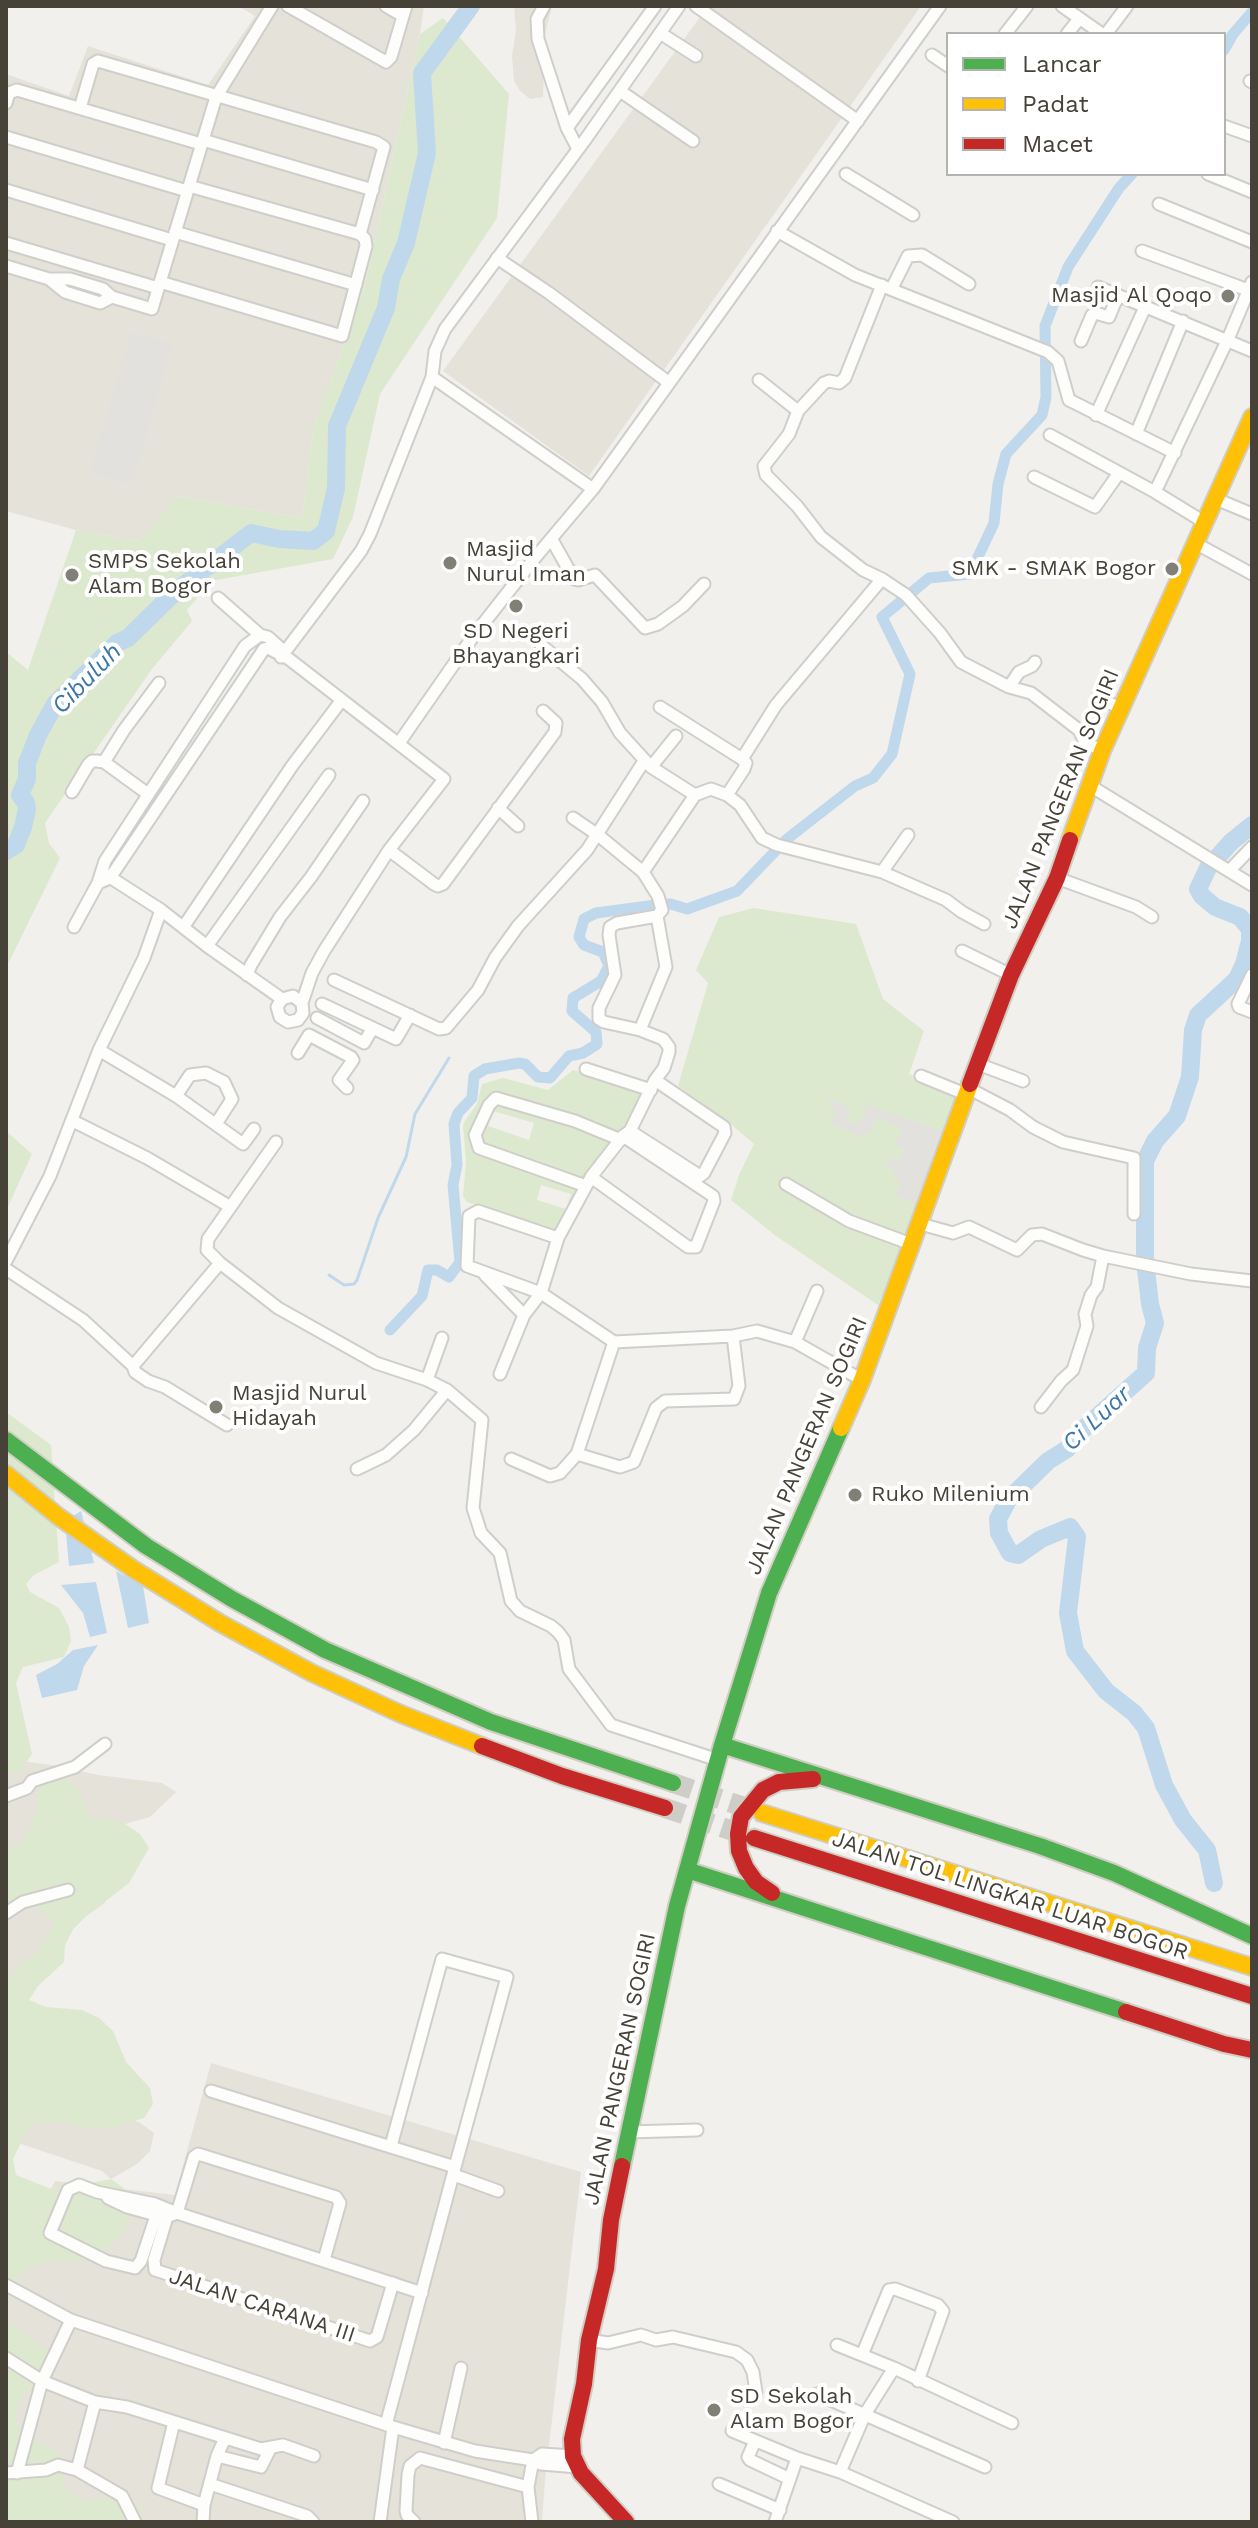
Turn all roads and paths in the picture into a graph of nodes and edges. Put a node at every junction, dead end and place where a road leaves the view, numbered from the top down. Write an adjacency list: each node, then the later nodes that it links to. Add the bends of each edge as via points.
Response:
1 (272, 6): 25 (street)
2 (288, 6): 12 (street, via 386,62)
3 (386, 6): 12 (street)
4 (544, 6): 31 (street, via 536,28)
5 (655, 6): 18 (street)
6 (679, 6): 19 (street)
7 (696, 6): 29 (street)
8 (940, 6): 29 (street)
9 (1027, 6): 14 (street)
10 (1062, 6): 13 (street)
11 (1127, 6): 17 (street)
12 (405, 11)
13 (1079, 19): 15 (street); 16 (street)
14 (1007, 32)
15 (1069, 32)
16 (1101, 32)
17 (1106, 32)
18 (637, 33): 19 (street); 23 (street)
19 (657, 38): 21 (street); 24 (street)
20 (932, 55): 22 (street)
21 (696, 56)
22 (946, 65)
23 (596, 90): 26 (street); 31 (street)
24 (620, 91): 26 (street); 34 (street)
25 (216, 97): 28 (street, via 98,61); 35 (street); 41 (street, via 382,145)
26 (613, 102): 36 (street)
27 (6, 103): 28 (street, via 9,93 17,90)
28 (80, 108): 35 (street)
29 (858, 121): 45 (street)
30 (1226, 127): 32 (street)
31 (567, 128): 36 (street)
32 (1252, 136)
33 (6, 137): 39 (street)
34 (693, 141)
35 (202, 142): 39 (street); 41 (street)
36 (578, 149): 51 (street)
37 (846, 174): 44 (street)
38 (1213, 176): 42 (street)
39 (188, 189): 46 (street); 47 (street)
40 (6, 190): 47 (street)
41 (373, 190): 46 (street)
42 (1252, 192)
43 (1159, 204): 48 (street)
44 (913, 215)
45 (777, 231): 56 (street, via 855,275); 67 (street)
46 (360, 234): 55 (street, via 366,246)
47 (174, 236): 54 (street); 55 (street)
48 (1252, 242)
49 (6, 243): 54 (street)
50 (1142, 251): 57 (street)
51 (497, 258): 65 (street, via 445,329); 67 (street)
52 (6, 266): 54 (street, via 100,303 112,297 152,309)
53 (969, 284): 56 (street, via 922,255 908,256)
54 (159, 285): 55 (street, via 342,336)
55 (356, 285)
56 (887, 286): 68 (street, via 845,378 824,383); 69 (street, via 1048,352 1058,361 1069,400)
57 (1250, 286): 62 (street)
58 (1098, 287): 59 (street)
59 (1118, 295): 60 (street); 63 (street, via 1109,317 1092,315)
60 (1146, 305): 61 (street); 69 (street)
61 (1183, 321): 62 (street); 71 (street)
62 (1228, 339): 64 (street); 73 (street)
63 (1081, 341)
64 (1252, 351)
65 (432, 377): 76 (street); 88 (street, via 361,551)
66 (759, 380): 68 (street)
67 (668, 382): 76 (street)
68 (798, 411): 83 (street, via 789,434 764,466 766,475 821,537)
69 (1096, 415): 71 (street)
70 (1250, 426): 78 (main road, JALAN PANGERAN SOGIRI)
71 (1136, 434): 73 (street)
72 (1050, 435): 74 (street)
73 (1175, 453): 77 (street)
74 (1119, 473): 75 (street, via 1096,507); 77 (street)
75 (1034, 477)
76 (593, 489): 81 (street)
77 (1155, 492): 80 (street, via 1199,519)
78 (1216, 499): 79 (street); 80 (main road, JALAN PANGERAN SOGIRI)
79 (1252, 514)
80 (1200, 537): 82 (street); 95 (main road, JALAN PANGERAN SOGIRI)
81 (552, 540): 84 (street, via 574,579 595,575 645,628 683,606); 98 (street, via 472,638)
82 (1252, 574)
83 (882, 579): 91 (street, via 906,595 961,662); 100 (street, via 776,705)
84 (704, 584)
85 (218, 598): 86 (street)
86 (260, 635): 88 (street); 106 (street, via 245,646)
87 (541, 645): 102 (street, via 582,679)
88 (285, 656): 93 (street); 120 (street, via 264,649)
89 (1035, 662): 91 (street)
90 (159, 683): 101 (street)
91 (1009, 687): 99 (street, via 1031,693)
92 (1097, 698): 95 (street)
93 (341, 701): 98 (street); 127 (street)
94 (660, 707): 100 (street)
95 (1121, 708): 99 (main road, JALAN PANGERAN SOGIRI)
96 (543, 711): 110 (street, via 557,728)
97 (676, 736): 102 (street)
98 (399, 743): 116 (street, via 444,779)
99 (1102, 751): 104 (main road, JALAN PANGERAN SOGIRI)
100 (742, 759): 108 (street, via 744,769)
101 (104, 762): 105 (street, via 92,761); 106 (street)
102 (648, 764): 107 (street); 113 (street)
103 (329, 775): 129 (street)
104 (1089, 785): 117 (street); 121 (main road, JALAN PANGERAN SOGIRI)
105 (72, 792)
106 (148, 794): 120 (street)
107 (695, 795): 108 (street, via 711,789); 118 (street)
108 (727, 795): 119 (street, via 740,805 759,836)
109 (363, 801): 131 (street, via 280,917)
110 (498, 808): 112 (street); 116 (street, via 438,886)
111 (573, 818): 113 (street)
112 (518, 826)
113 (598, 835): 118 (street); 139 (street, via 518,926 478,990 446,1028)
114 (908, 835): 119 (street)
115 (1252, 847): 117 (street)
116 (389, 850): 136 (street, via 318,962)
117 (1225, 868): 122 (street)
118 (643, 872): 124 (street, via 658,896)
119 (882, 872): 126 (street, via 946,900)
120 (103, 877): 123 (street); 128 (street)
121 (1057, 878): 125 (street); 132 (main road, JALAN PANGERAN SOGIRI)
122 (1251, 883)
123 (161, 910): 127 (street); 144 (street)
124 (660, 913): 142 (street, via 666,967); 142 (street, via 608,930 615,975 598,1016)
125 (1152, 917)
126 (984, 924)
127 (184, 926): 129 (street)
128 (74, 927)
129 (207, 946): 131 (street)
130 (962, 951): 132 (street)
131 (247, 975): 135 (street)
132 (1011, 975): 147 (main road, JALAN PANGERAN SOGIRI)
133 (1252, 975): 138 (street, via 1238,1002)
134 (334, 980): 139 (street)
135 (282, 999): 136 (street, via 293,996); 136 (street, via 278,1012 288,1022 301,1017)
136 (302, 1003)
137 (322, 1004): 141 (street)
138 (1252, 1012)
139 (410, 1015): 141 (street, via 396,1039)
140 (317, 1018): 143 (street)
141 (372, 1029): 143 (street, via 364,1043)
142 (640, 1030): 151 (street, via 669,1047)
143 (354, 1039): 146 (street)
144 (99, 1050): 154 (street); 155 (street)
145 (298, 1053): 146 (street, via 309,1035)
146 (347, 1055): 152 (street, via 353,1060 339,1080)
147 (978, 1064): 150 (street); 153 (main road, JALAN PANGERAN SOGIRI)
148 (586, 1069): 151 (street)
149 (921, 1076): 153 (street)
150 (1023, 1081)
151 (653, 1085): 158 (street); 158 (street, via 724,1127 704,1173 700,1176)
152 (347, 1088)
153 (967, 1091): 163 (street, via 1063,1142 1134,1158); 164 (main road, JALAN PANGERAN SOGIRI)
154 (176, 1096): 156 (street); 156 (street, via 190,1075 206,1073 224,1082 232,1099)
155 (73, 1121): 162 (street); 168 (street)
156 (216, 1124): 157 (street, via 243,1144)
157 (254, 1129)
158 (624, 1136): 160 (street); 160 (street, via 713,1196 696,1247 688,1247); 160 (street, via 496,1098 489,1105 475,1135 479,1148)
159 (276, 1142): 162 (street)
160 (589, 1182): 165 (street)
161 (786, 1184): 166 (street, via 841,1218)
162 (229, 1206): 169 (street, via 208,1239 207,1250)
163 (1134, 1214)
164 (917, 1223): 166 (main road, JALAN PANGERAN SOGIRI); 167 (street, via 953,1233 969,1227 1017,1250 1032,1235 1042,1234)
165 (558, 1238): 171 (street, via 486,1212 473,1213 467,1266); 174 (street)
166 (911, 1244): 183 (main road, JALAN PANGERAN SOGIRI)
167 (1103, 1256): 172 (street); 185 (street, via 1073,1370)
168 (6, 1261)
169 (220, 1263): 180 (street); 182 (street, via 278,1308 376,1363)
170 (6, 1269): 180 (street, via 83,1320)
171 (484, 1273): 174 (street); 175 (street)
172 (1252, 1281)
173 (817, 1291): 179 (street)
174 (541, 1293): 175 (street); 178 (street)
175 (524, 1315): 181 (street)
176 (733, 1336): 178 (street); 179 (street, via 757,1331); 188 (street, via 739,1386 734,1399 665,1401 656,1408 634,1462 620,1467)
177 (442, 1338): 182 (street)
178 (614, 1342): 188 (street)
179 (795, 1342): 183 (street)
180 (133, 1366): 186 (street, via 148,1381)
181 (500, 1374)
182 (427, 1380): 184 (street)
183 (862, 1380): 193 (main road, JALAN PANGERAN SOGIRI, via 769,1593)
184 (447, 1390): 190 (street, via 386,1455); 193 (street, via 482,1420 473,1508 481,1533 500,1553 511,1601 558,1632 569,1669 611,1725)
185 (1041, 1407)
186 (227, 1425)
187 (6, 1440): 195 (main road, via 146,1546 325,1650 491,1722)
188 (577, 1454): 189 (street, via 550,1476)
189 (511, 1459)
190 (357, 1469)
191 (6, 1474): 197 (main road, via 133,1569 312,1673 548,1771)
192 (105, 1744): 196 (street, via 75,1767)
193 (720, 1752): 194 (main road); 200 (main road, JALAN PANGERAN SOGIRI)
194 (828, 1780): 202 (main road, via 779,1782 763,1790 741,1817 739,1851 746,1868 756,1882); 204 (main road, via 1114,1873)
195 (673, 1783)
196 (6, 1796)
197 (665, 1808)
198 (762, 1813): 205 (main road, JALAN TOL LINGKAR LUAR BOGOR)
199 (754, 1838): 206 (main road, JALAN TOL LINGKAR LUAR BOGOR)
200 (687, 1870): 202 (main road); 210 (main road, JALAN PANGERAN SOGIRI)
201 (68, 1890): 203 (street, via 23,1902)
202 (790, 1902): 207 (main road)
203 (6, 1913)
204 (1252, 1936)
205 (1252, 1967)
206 (1252, 1996)
207 (1252, 2050)
208 (211, 2091): 211 (street)
209 (697, 2130): 210 (street)
210 (628, 2132): 221 (main road, JALAN PANGERAN SOGIRI)
211 (391, 2146): 212 (street); 212 (street, via 442,1959 507,1977)
212 (455, 2171): 213 (street); 219 (street)
213 (498, 2191)
214 (97, 2192): 215 (street, via 127,2207); 215 (street, via 155,2204); 215 (street, via 79,2185 68,2190 50,2233 106,2261 135,2268)
215 (166, 2215): 216 (street); 216 (street, via 198,2154 338,2197); 217 (street, JALAN CARANA III, via 155,2270 370,2341 377,2337)
216 (324, 2260): 217 (street)
217 (393, 2283): 219 (street)
218 (6, 2285): 220 (street)
219 (422, 2293): 235 (street)
220 (71, 2320): 227 (street); 235 (street)
221 (589, 2340): 229 (street, via 673,2337 736,2352 747,2360); 245 (main road, JALAN PANGERAN SOGIRI, via 572,2439)
222 (837, 2345): 223 (street)
223 (862, 2355): 226 (street); 228 (street, via 889,2290 938,2305 943,2313)
224 (6, 2358): 227 (street)
225 (461, 2368): 239 (street)
226 (894, 2368): 228 (street); 232 (street)
227 (42, 2381): 231 (street); 249 (street)
228 (918, 2381): 234 (street)
229 (756, 2392)
230 (817, 2394): 232 (street)
231 (95, 2402): 233 (street); 247 (street)
232 (865, 2414): 246 (street); 248 (street)
233 (174, 2422): 237 (street); 254 (street, via 158,2488)
234 (1012, 2423)
235 (389, 2426): 239 (street); 259 (street)
236 (732, 2431): 238 (street)
237 (225, 2438): 240 (street); 241 (street)
238 (755, 2441): 243 (street); 250 (street, via 750,2460)
239 (444, 2443): 244 (street)
240 (270, 2449): 241 (street, via 261,2467); 242 (street, via 283,2445)
241 (217, 2456): 251 (street)
242 (314, 2456)
243 (797, 2458): 248 (street); 250 (street)
244 (533, 2460): 245 (street); 253 (street)
245 (575, 2462): 262 (main road)
246 (985, 2467)
247 (77, 2470): 249 (street, via 58,2465); 256 (street, via 122,2496)
248 (840, 2472): 264 (street)
249 (12, 2473)
250 (790, 2479): 255 (street)
251 (210, 2484): 254 (street); 258 (street)
252 (719, 2484): 255 (street)
253 (528, 2487): 260 (street, via 420,2458 408,2475 406,2511); 261 (street)
254 (204, 2505): 257 (street)
255 (780, 2510): 263 (street)
256 (135, 2522)
257 (203, 2522)
258 (313, 2522)
259 (380, 2522)
260 (414, 2522)
261 (532, 2522)
262 (626, 2522)
263 (775, 2522)
264 (953, 2522)

